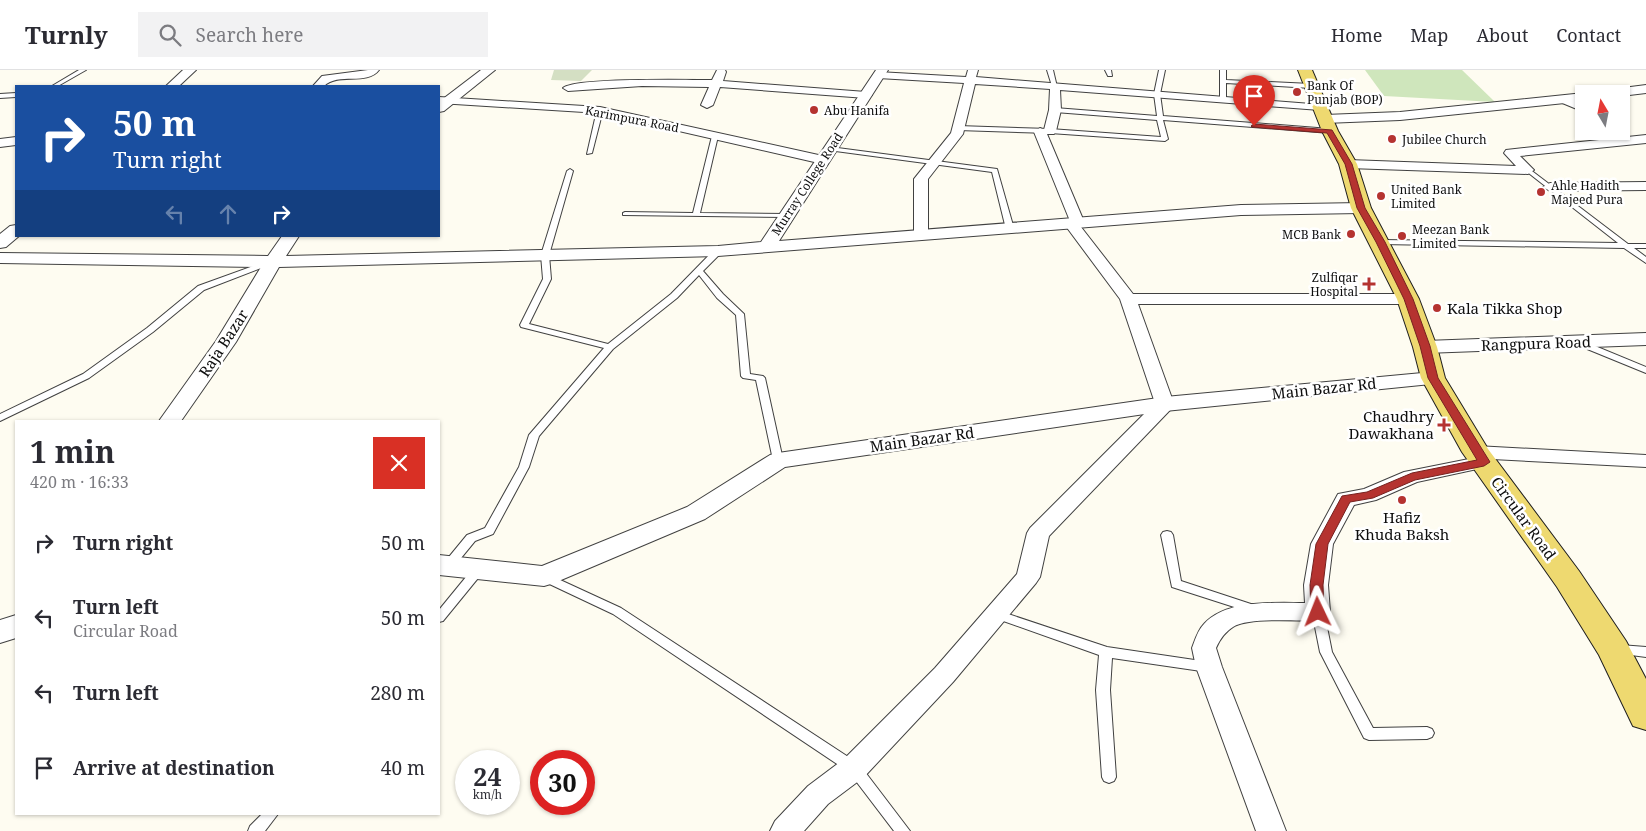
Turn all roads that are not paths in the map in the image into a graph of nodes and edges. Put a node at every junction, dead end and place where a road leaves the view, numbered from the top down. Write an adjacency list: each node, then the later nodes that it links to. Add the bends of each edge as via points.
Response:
1 (83, 70): 13 (lane)
2 (190, 70): 14 (street)
3 (374, 70): 15 (street, via 326,78)
4 (489, 70): 27 (street)
5 (722, 70): 12 (street)
6 (1050, 70): 16 (lane)
7 (1162, 70): 20 (lane)
8 (1223, 70): 11 (lane)
9 (880, 72): 10 (street); 22 (street, Murray College Road)
10 (972, 75): 16 (street); 34 (street)
11 (1222, 81): 25 (lane); 28 (lane)
12 (716, 82): 17 (street, via 602,84); 22 (street); 30 (street)
13 (57, 85)
14 (173, 85)
15 (319, 85)
16 (1055, 86): 20 (street); 32 (street)
17 (568, 88)
18 (1646, 89): 19 (street)
19 (1630, 91)
20 (1157, 94): 25 (street); 33 (lane)
21 (15, 95): 23 (lane)
22 (866, 95): 42 (street, Murray College Road)
23 (0, 96)
24 (1575, 98): 26 (street)
25 (1223, 99): 28 (street)
26 (1564, 100): 28 (street, via 1400,116); 29 (street)
27 (442, 103): 31 (street, Karimpura Road)
28 (1318, 103): 33 (lane); 44 (main road, Circular Road)
29 (1575, 105)
30 (707, 106)
31 (600, 110): 37 (street, Karimpura Road); 41 (lane)
32 (1055, 110): 33 (lane); 36 (street)
33 (1160, 118): 36 (lane, via 1166,139)
34 (958, 128): 36 (lane); 43 (street, via 957,134)
35 (1630, 130): 38 (street)
36 (1045, 132): 53 (street)
37 (715, 136): 42 (street, Karimpura Road); 51 (lane)
38 (1646, 138): 45 (street, via 1510,152)
39 (15, 141): 40 (street)
40 (0, 143)
41 (589, 153)
42 (826, 154): 43 (lane); 52 (street, Murray College Road)
43 (934, 162): 54 (lane, via 995,170); 56 (street, via 921,178)
44 (1348, 164): 45 (street); 49 (main road, Circular Road)
45 (1528, 170): 47 (lane)
46 (570, 171): 64 (lane)
47 (1550, 187): 48 (street); 60 (lane)
48 (1643, 187)
49 (1361, 208): 53 (street, via 1241,210); 59 (main road, Circular Road)
50 (625, 214): 51 (lane)
51 (696, 214): 52 (lane)
52 (786, 216): 62 (street, Murray College Road)
53 (1075, 224): 54 (street); 69 (street)
54 (1010, 229): 56 (street)
55 (15, 231): 58 (street)
56 (921, 236): 62 (street)
57 (290, 237): 67 (street, Raja Bazar)
58 (0, 242)
59 (1380, 242): 60 (lane); 70 (main road, Circular Road)
60 (1628, 246): 61 (lane); 66 (lane)
61 (1646, 246)
62 (766, 248): 63 (street)
63 (718, 251): 64 (street); 68 (lane)
64 (545, 255): 67 (street); 74 (lane, via 547,279 524,325)
65 (0, 258): 67 (street)
66 (1646, 261)
67 (273, 262): 78 (lane, via 200,288 150,330 86,376); 79 (street, Raja Bazar, via 226,342)
68 (699, 271): 74 (lane, via 674,296); 81 (lane, via 740,314 746,376 760,378)
69 (1128, 298): 70 (street); 77 (street)
70 (1408, 299): 73 (main road, Circular Road)
71 (1646, 339): 72 (street, Rangpura Road)
72 (1577, 341): 73 (street, Rangpura Road); 75 (lane)
73 (1425, 346): 76 (main road, Circular Road)
74 (610, 347): 84 (lane, via 534,435 524,467 489,531 471,538)
75 (1646, 370)
76 (1433, 378): 77 (street, Main Bazar Rd); 80 (main road, Circular Road)
77 (1165, 404): 81 (street, Main Bazar Rd); 89 (street, via 1038,533 1028,577)
78 (0, 418)
79 (171, 420)
80 (1480, 457): 82 (street); 88 (street, via 1412,477 1369,495 1346,498 1322,544 1316,585); 93 (main road, Circular Road, via 1568,579)
81 (778, 460): 86 (street, Main Bazar Rd, via 696,513)
82 (1646, 462)
83 (1167, 534): 87 (lane, via 1176,584)
84 (444, 565): 85 (street, Main Bazar Rd)
85 (479, 569): 86 (street, Main Bazar Rd); 90 (lane)
86 (544, 576): 99 (lane, via 617,611)
87 (1262, 612): 88 (street); 96 (street, via 1227,618 1212,631 1204,648)
88 (1318, 612): 98 (lane, via 1326,652 1368,734)
89 (996, 614): 94 (lane); 99 (street, via 944,675)
90 (440, 617)
91 (15, 626): 92 (street)
92 (0, 632)
93 (1614, 650): 95 (lane); 97 (main road, Circular Road)
94 (1106, 652): 96 (lane); 100 (lane, via 1103,690)
95 (1646, 652)
96 (1209, 667): 105 (street)
97 (1646, 715)
98 (1427, 733)
99 (854, 768): 103 (street, via 818,794); 104 (lane)
100 (1109, 777)
101 (270, 815): 102 (lane)
102 (256, 831)
103 (785, 831)
104 (903, 831)
105 (1271, 831)

